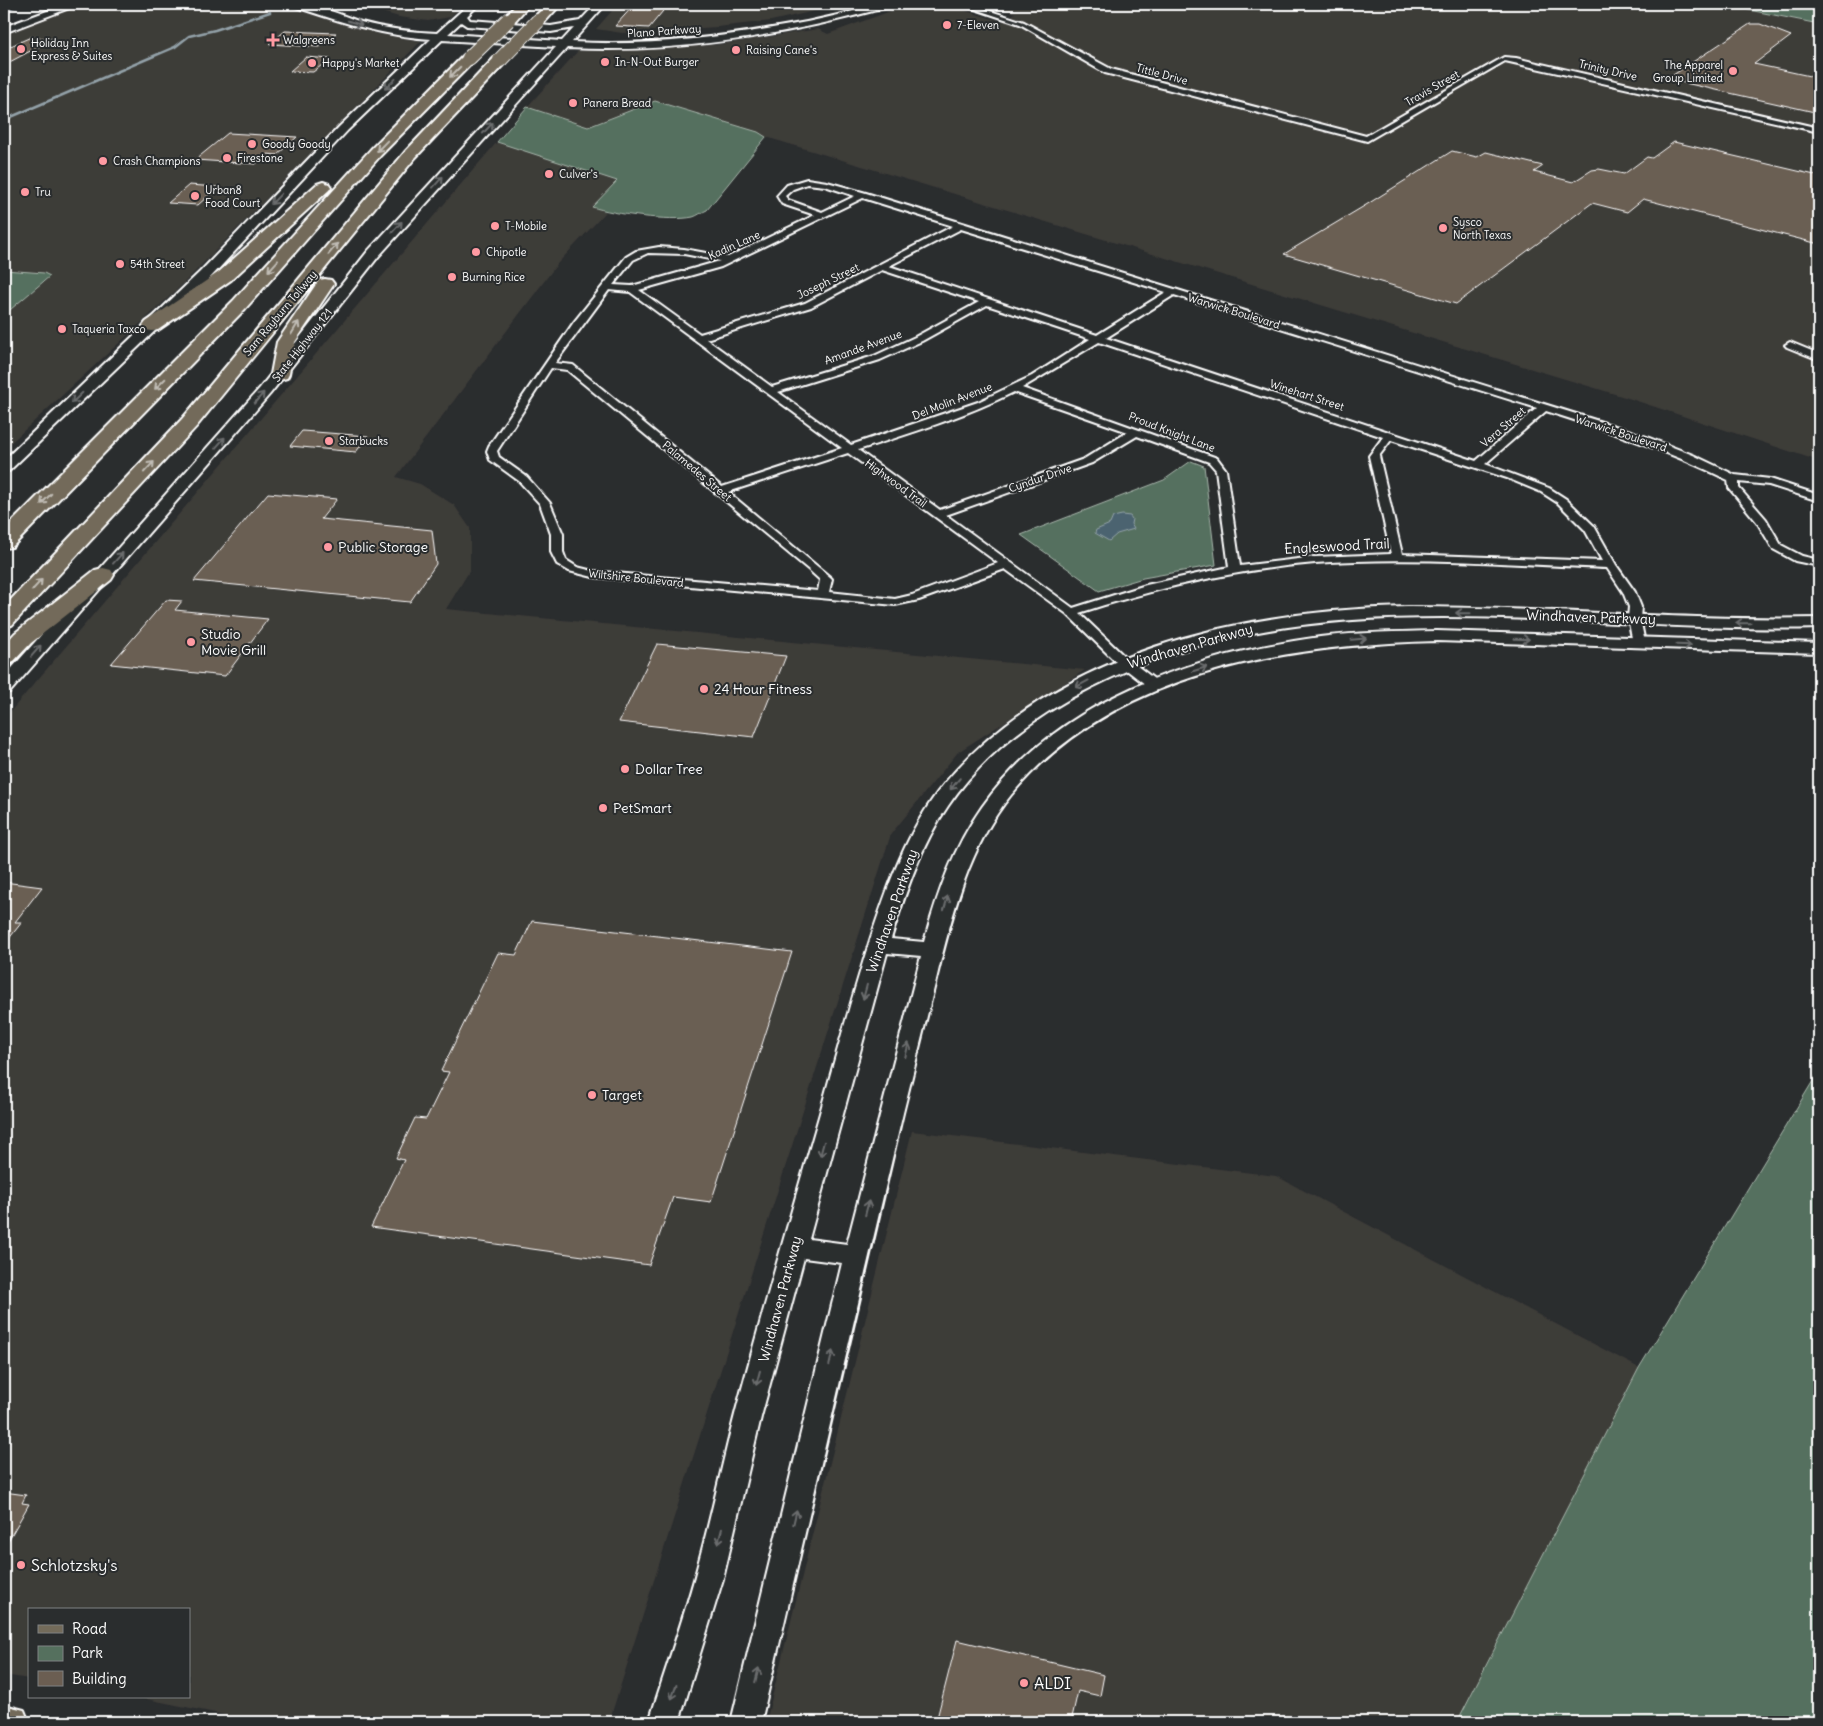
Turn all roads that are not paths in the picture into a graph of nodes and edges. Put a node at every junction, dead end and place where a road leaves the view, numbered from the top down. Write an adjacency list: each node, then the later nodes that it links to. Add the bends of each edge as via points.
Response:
1 (51, 4): 13 (main road)
2 (75, 4): 15 (main road)
3 (296, 4): 16 (main road, one-way to 16, via 377,29)
4 (325, 4): 16 (main road, via 388,21)
5 (474, 4): 12 (main road)
6 (524, 4): 25 (highway, one-way to 25, bridge)
7 (555, 4): 28 (highway, Sam Rayburn Tollway, bridge)
8 (601, 4): 14 (main road, State Highway 121)
9 (866, 4): 17 (main road, Plano Parkway)
10 (889, 4): 20 (main road, Plano Parkway, via 799,27)
11 (963, 4): 27 (street, Tittle Drive, via 1022,23 1108,71)
12 (462, 15): 14 (main road, via 467,23 483,26 551,29); 16 (main road)
13 (4, 21)
14 (585, 23): 18 (main road); 19 (main road, State Highway 121)
15 (4, 30)
16 (441, 30): 19 (main road, Plano Parkway); 22 (main road)
17 (741, 30): 19 (main road, Plano Parkway); 20 (main road, via 679,41)
18 (592, 32)
19 (568, 41): 21 (main road, Plano Parkway); 24 (main road, State Highway 121)
20 (681, 44): 21 (main road, Plano Parkway)
21 (590, 46): 24 (main road, via 568,51)
22 (422, 52): 24 (main road, via 453,46 531,51 549,57); 40 (main road, one-way to 40)
23 (1509, 59): 26 (street, Trinity Drive); 27 (street, Travis Street)
24 (546, 65): 46 (main road, State Highway 121, one-way to 24, via 373,254)
25 (440, 86): 40 (highway, via 374,134 322,189 225,276); 59 (highway, one-way to 59, via 238,304)
26 (1819, 130)
27 (1367, 138)
28 (410, 155): 31 (highway); 69 (highway, Sam Rayburn Tollway, one-way to 28, via 189,424)
29 (863, 195): 30 (street, Kadin Lane); 30 (street, Warwick Boulevard, via 812,181 794,184 781,196 791,205); 32 (street, Warwick Boulevard)
30 (823, 215): 34 (street, Kadin Lane)
31 (382, 216)
32 (960, 226): 35 (street, Joseph Street); 38 (street, Warwick Boulevard)
33 (358, 244): 46 (highway, one-way to 33, via 286,342 333,273)
34 (729, 260): 36 (street, Wiltshire Boulevard, via 707,255 642,252 628,259); 37 (street, Kadin Lane)
35 (882, 267): 39 (street, Winehart Street); 41 (street, Joseph Street, via 808,305)
36 (606, 287): 37 (street, Kadin Lane); 45 (street, Wiltshire Boulevard)
37 (632, 289): 41 (street, Highwood Trail)
38 (1173, 292): 42 (street, Del Molin Avenue); 49 (street, Warwick Boulevard)
39 (986, 302): 42 (street, Winehart Street); 48 (street, Amande Avenue, via 883,356)
40 (152, 326): 54 (main road, one-way to 54)
41 (698, 338): 48 (street, Highwood Trail)
42 (1098, 339): 47 (street, Del Molin Avenue); 51 (street, Winehart Street)
43 (1790, 345): 44 (street)
44 (1819, 357)
45 (549, 365): 56 (street, Palamedes Street, via 570,367); 66 (street, Wiltshire Boulevard, via 492,451 494,458 523,479 544,503 557,534 558,557 565,566 606,576)
46 (280, 374): 65 (main road, State Highway 121, one-way to 46)
47 (1014, 389): 50 (street, Proud Knight Lane); 52 (street, Del Molin Avenue, via 965,411)
48 (770, 391): 52 (street, Highwood Trail)
49 (1544, 408): 53 (street, Vera Street); 55 (street, Warwick Boulevard, via 1660,445)
50 (1136, 432): 58 (street, Cyndur Drive, via 1088,461); 64 (street, Proud Knight Lane, via 1206,457 1218,465)
51 (1388, 435): 53 (street, Winehart Street); 60 (street, via 1374,456)
52 (849, 449): 56 (street, Del Molin Avenue); 58 (street, Highwood Trail)
53 (1478, 465): 63 (street, Winehart Street, via 1534,485 1562,501 1590,528)
54 (4, 468)
55 (1733, 478): 57 (street, Warwick Boulevard, via 1770,482); 61 (street, via 1734,488 1762,521 1777,547 1799,559)
56 (721, 491): 66 (street, Palamedes Street, via 826,579)
57 (1819, 498)
58 (939, 514): 62 (street, Highwood Trail)
59 (4, 542)
60 (1397, 557): 63 (street, Engleswood Trail); 64 (street, Engleswood Trail, via 1303,562)
61 (1819, 563)
62 (1004, 565): 66 (street, Wiltshire Boulevard, via 905,601); 67 (street, Highwood Trail)
63 (1610, 565): 68 (street, Winehart Street, via 1629,592 1635,608)
64 (1235, 570): 67 (street, Engleswood Trail, via 1164,583)
65 (103, 575): 73 (highway, via 23,638); 76 (main road, State Highway 121, one-way to 65)
66 (823, 596)
67 (1071, 612): 74 (street, Highwood Trail)
68 (1634, 618): 70 (main road, Windhaven Parkway, one-way to 68); 71 (street, Winehart Street); 74 (main road, Windhaven Parkway, one-way to 74, via 1428,612 1339,614 1223,634)
69 (4, 620)
70 (1819, 623)
71 (1639, 643): 72 (main road, Windhaven Parkway, one-way to 72); 75 (main road, Windhaven Parkway, one-way to 71, via 1233,660 1296,646 1356,639 1438,636)
72 (1819, 648)
73 (4, 658)
74 (1126, 664): 75 (street, Highwood Trail); 77 (main road, Windhaven Parkway, one-way to 77, via 1047,704 1012,728 966,771 938,805 909,856)
75 (1154, 685): 78 (main road, Windhaven Parkway, one-way to 75, via 964,854 980,824 1008,787 1048,746 1075,727 1103,709)
76 (4, 688)
77 (878, 945): 78 (main road); 79 (main road, Windhaven Parkway, one-way to 79)
78 (932, 950): 80 (main road, Windhaven Parkway, one-way to 78)
79 (795, 1247): 80 (main road); 83 (main road, Windhaven Parkway, one-way to 83, via 740,1445 720,1534)
80 (855, 1255): 84 (main road, Windhaven Parkway, one-way to 80)
81 (4, 1721): 82 (main road)
82 (12, 1722)
83 (664, 1722)
84 (746, 1722)

